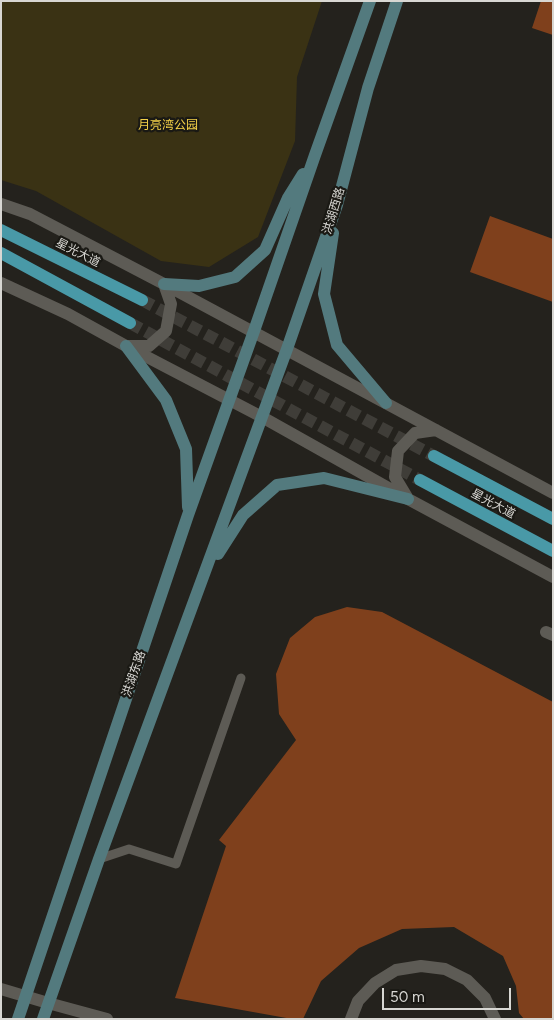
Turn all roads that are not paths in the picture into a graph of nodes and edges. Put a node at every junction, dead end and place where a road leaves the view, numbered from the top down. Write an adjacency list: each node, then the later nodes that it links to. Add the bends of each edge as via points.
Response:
1 (370, 1): 3 (main road)
2 (397, 1): 5 (main road, 洪湖西路, via 368,88)
3 (315, 156): 9 (main road, via 288,198 265,250 235,277 199,286); 12 (main road)
4 (1, 204): 9 (street, via 30,214)
5 (337, 205): 14 (main road, 洪湖西路); 16 (main road, via 324,294 338,345)
6 (1, 230): 10 (main road, 星光大道)
7 (1, 253): 11 (main road)
8 (1, 283): 13 (street)
9 (164, 284): 12 (street); 13 (street, via 171,304 166,331 149,346)
10 (142, 300)
11 (130, 323)
12 (254, 332): 14 (street); 15 (main road, 洪湖东路)
13 (126, 346): 15 (street); 23 (main road, via 166,400 186,449)
14 (287, 349): 16 (street); 17 (main road, 洪湖西路)
15 (229, 401): 17 (street); 23 (main road, 洪湖东路)
16 (386, 403): 18 (street)
17 (262, 417): 22 (street); 26 (main road)
18 (436, 430): 21 (street); 22 (street, via 416,433 398,452 395,476)
19 (434, 456): 24 (main road, 星光大道)
20 (420, 480): 25 (main road, 星光大道)
21 (553, 493)
22 (408, 499): 26 (main road, via 324,478 277,485 243,514); 27 (street)
23 (188, 515): 31 (main road, 洪湖东路)
24 (553, 519)
25 (553, 551)
26 (206, 573): 29 (main road)
27 (553, 576)
28 (241, 678): 29 (lane, via 176,864 129,849)
29 (99, 859): 32 (main road)
30 (1, 989): 31 (street)
31 (25, 996): 32 (street); 33 (main road, 洪湖东路)
32 (48, 1003): 34 (main road); 35 (street)
33 (18, 1019)
34 (43, 1019)
35 (107, 1019)
36 (351, 1019): 37 (street, via 358,1001 375,983 396,970 421,966 445,969 467,980 485,998)
37 (495, 1019)

